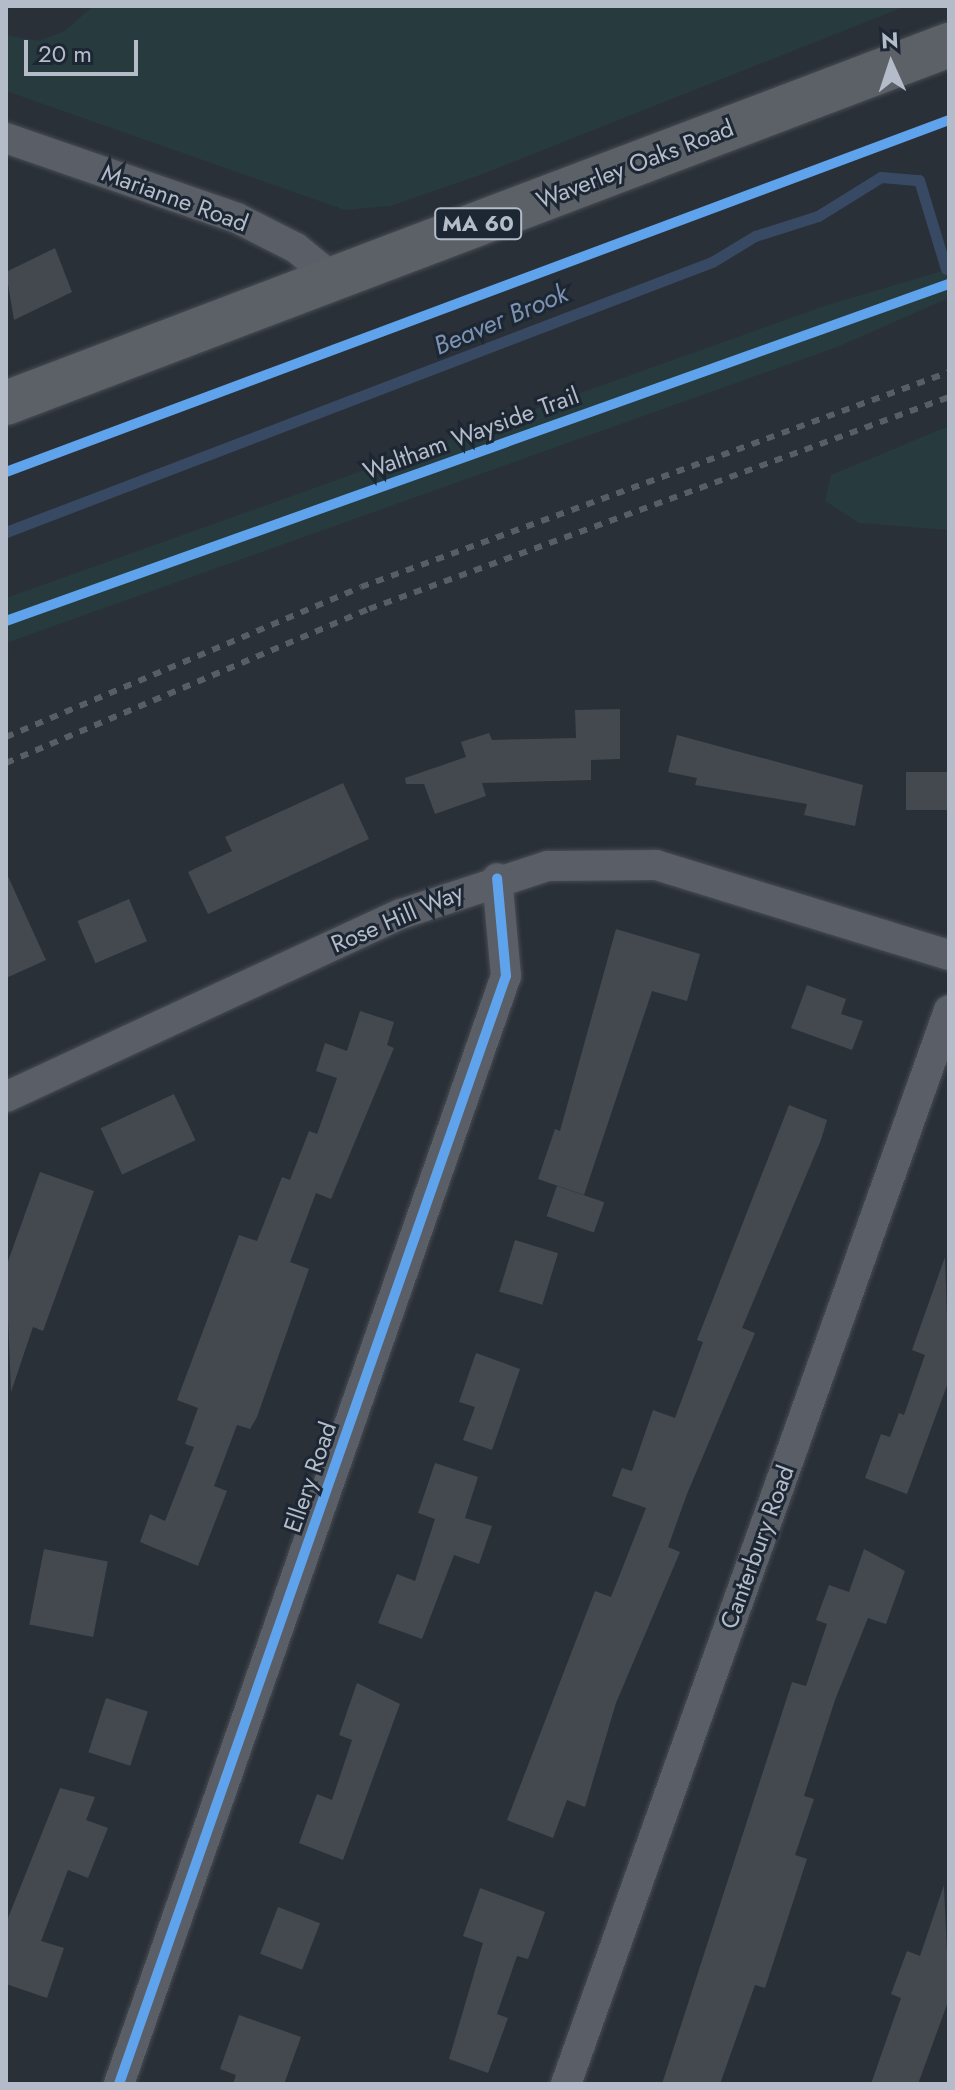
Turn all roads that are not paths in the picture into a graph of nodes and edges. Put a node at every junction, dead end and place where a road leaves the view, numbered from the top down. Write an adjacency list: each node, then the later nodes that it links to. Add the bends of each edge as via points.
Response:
1 (949, 45): 3 (main road, Waverley Oaks Road / MA 60)
2 (6, 138): 3 (street, Marianne Road, via 237,218 296,248)
3 (334, 279): 4 (main road, Waverley Oaks Road / MA 60)
4 (6, 403)
5 (497, 878): 6 (street, Rose Hill Way, via 548,866 656,865); 8 (street, Rose Hill Way, via 401,914); 9 (street, Ellery Road, via 506,976)
6 (949, 955)
7 (949, 1010): 10 (street, Canterbury Road)
8 (6, 1097)
9 (119, 2084)
10 (566, 2084)

